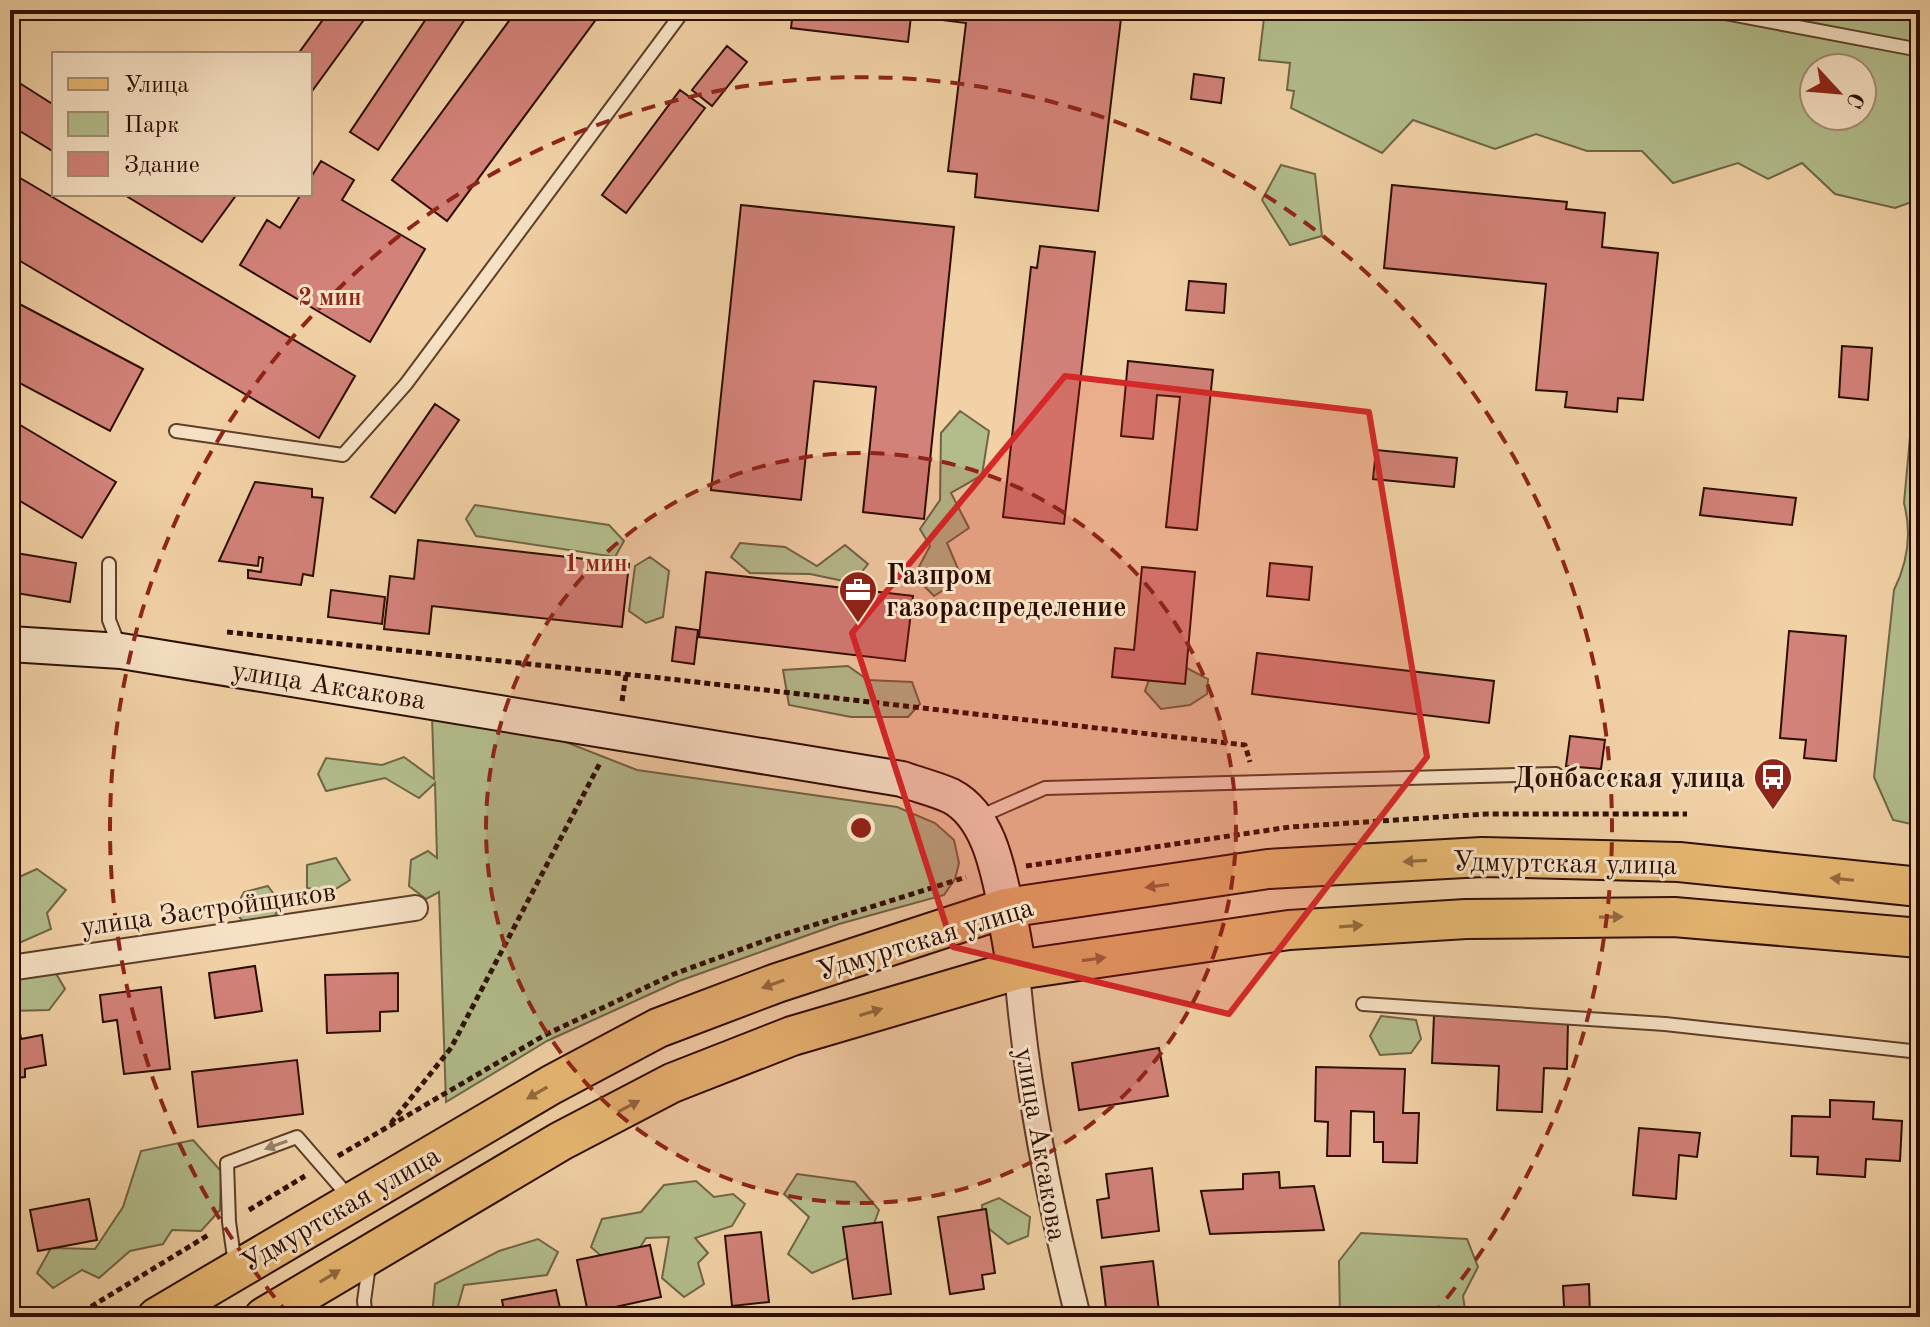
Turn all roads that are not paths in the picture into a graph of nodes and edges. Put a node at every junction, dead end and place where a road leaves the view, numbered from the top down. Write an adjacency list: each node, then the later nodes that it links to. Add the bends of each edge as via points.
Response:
1 (684, 10): 4 (lane, via 406,384 343,455)
2 (1709, 10): 3 (lane)
3 (1920, 50)
4 (176, 431)
5 (109, 564): 7 (lane, via 109,620)
6 (10, 644): 7 (street, улица Аксакова)
7 (121, 651): 9 (street, улица Аксакова, via 902,779 953,797)
8 (1556, 774): 9 (lane, via 1045,788)
9 (976, 818): 12 (street, via 995,859)
10 (1920, 887): 12 (main road, Удмуртская улица, one-way to 12, via 1679,862 1482,857 1268,869)
11 (415, 908): 14 (street, улица Застройщиков)
12 (1006, 908): 15 (main road); 18 (main road, Удмуртская улица, one-way to 18, via 658,1028)
13 (1920, 938): 15 (main road, Удмуртская улица, one-way to 13, via 1289,930 1466,919 1674,917)
14 (10, 968)
15 (1017, 970): 19 (main road, Удмуртская улица, one-way to 15, via 672,1083 792,1036); 24 (street, улица Аксакова, via 1025,1052)
16 (1363, 1004): 17 (lane, via 1665,1024)
17 (1920, 1052)
18 (352, 1201): 20 (main road, Удмуртская улица); 20 (lane, one-way to 20, via 297,1137 227,1163)
19 (370, 1252): 22 (main road, Удмуртская улица, one-way to 19); 23 (lane)
20 (235, 1269): 21 (main road, Удмуртская улица)
21 (157, 1317)
22 (264, 1317)
23 (366, 1317)
24 (1078, 1317)

